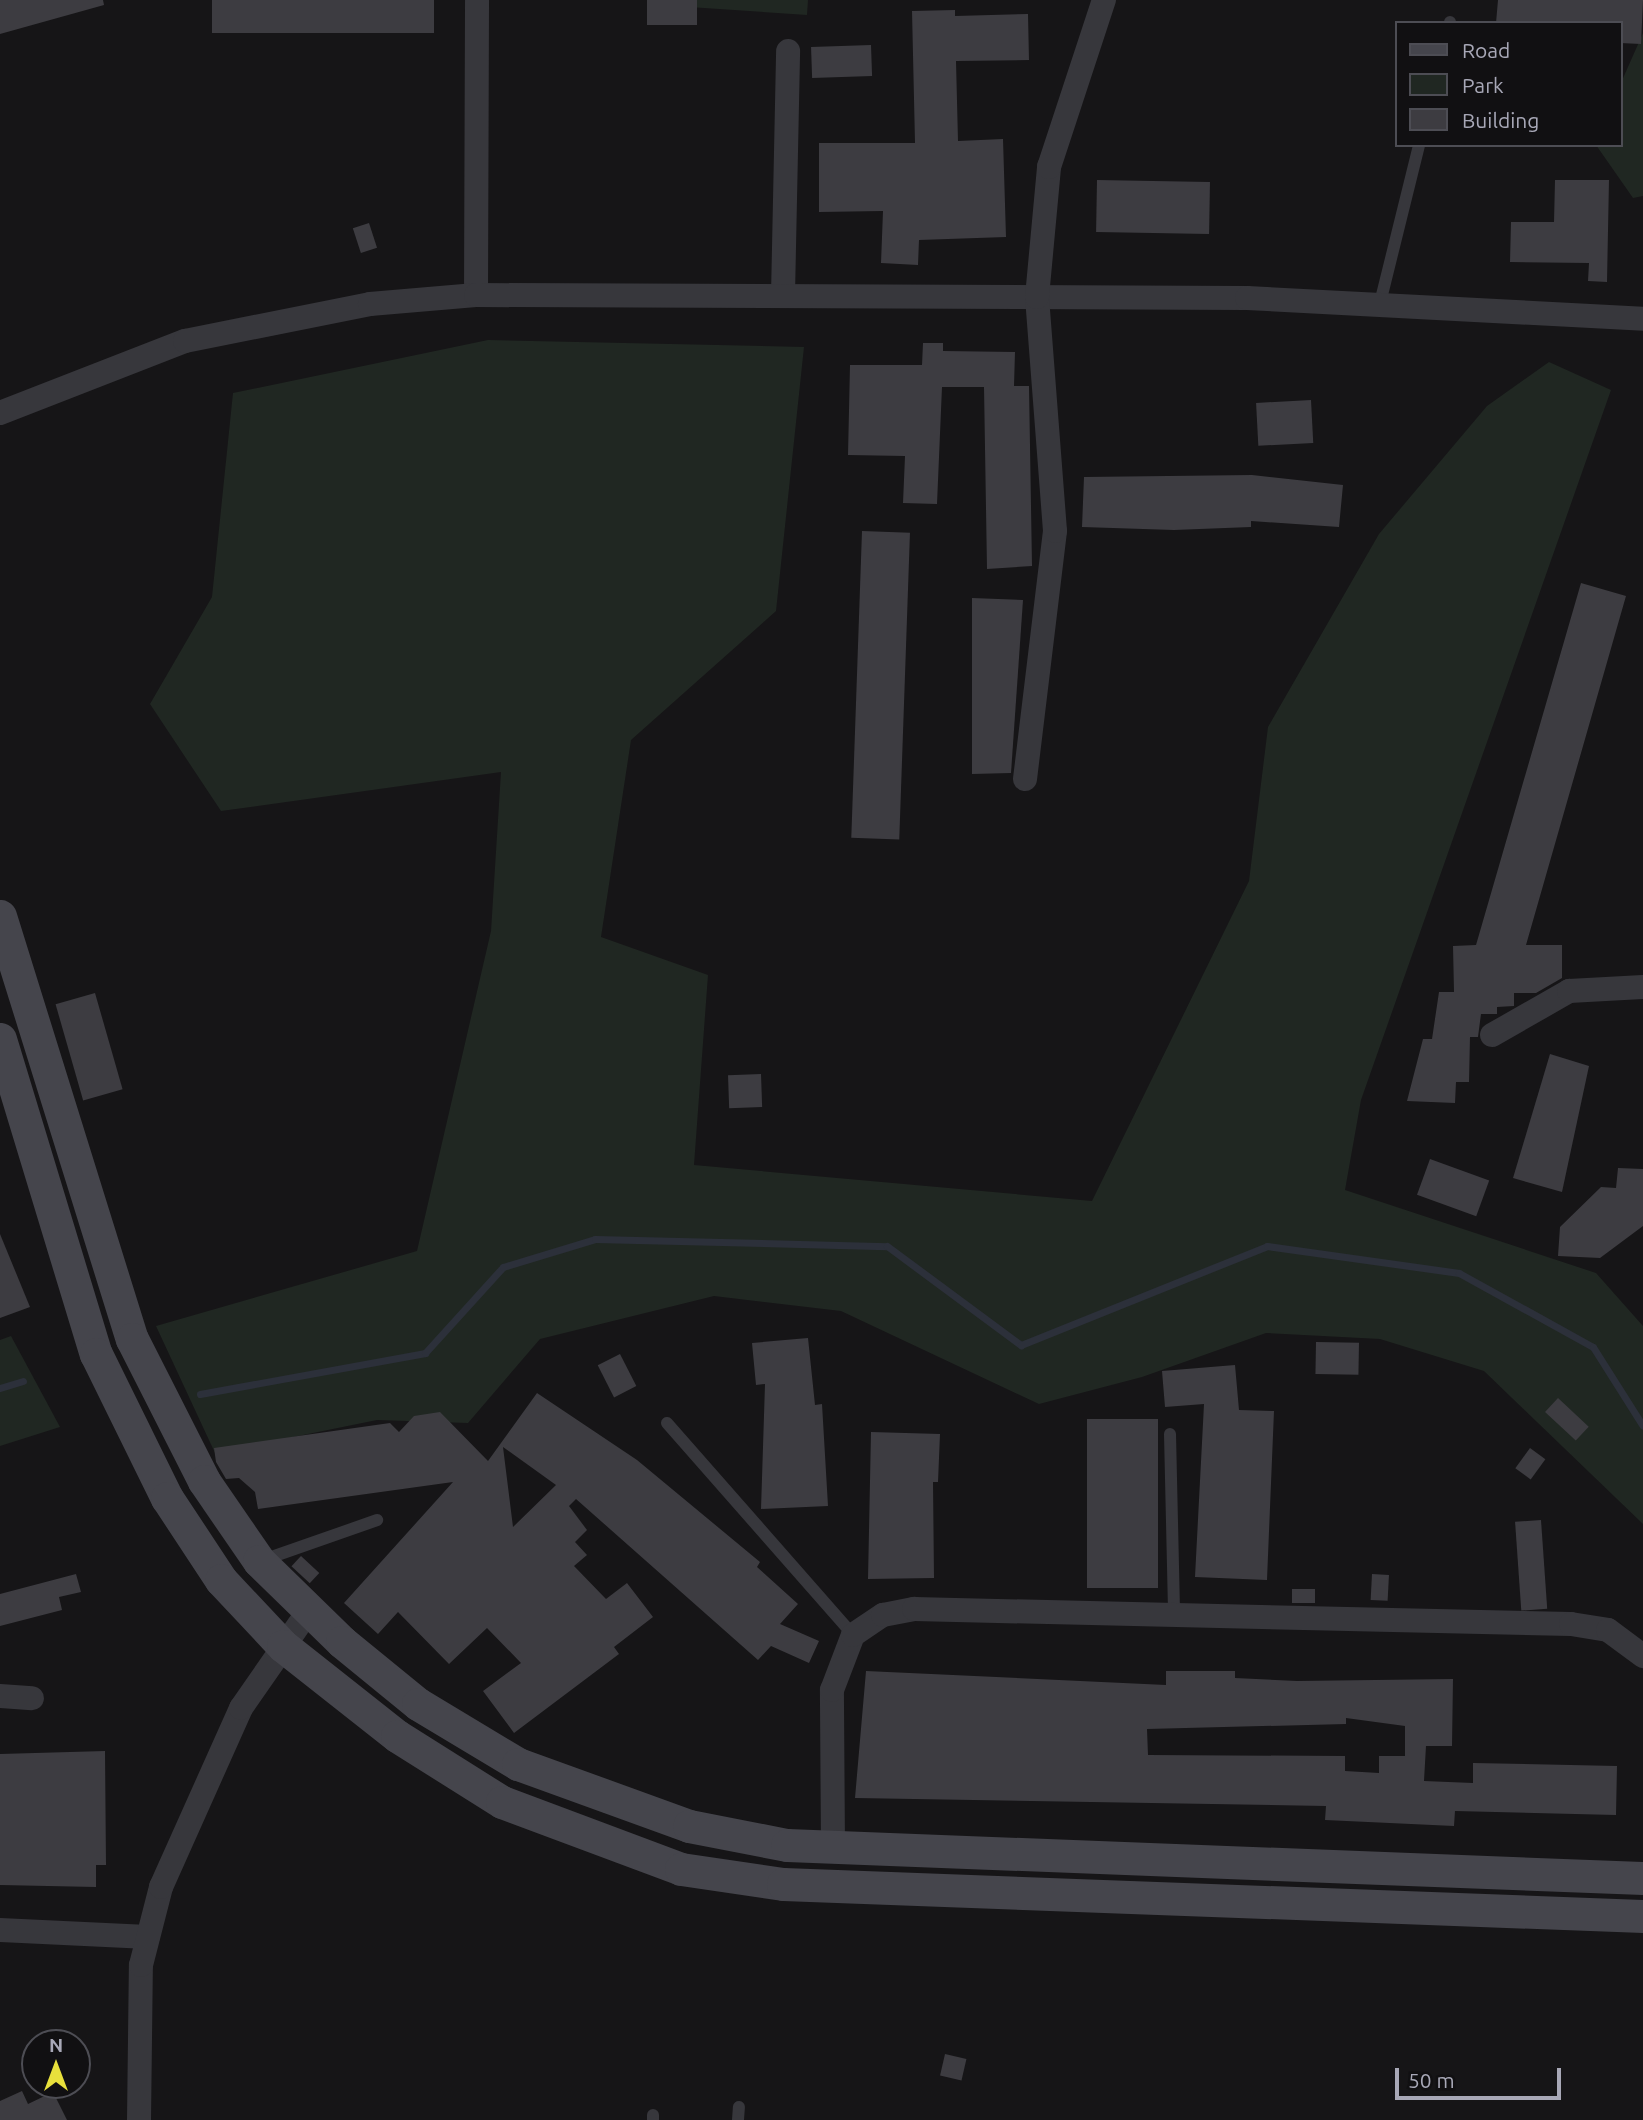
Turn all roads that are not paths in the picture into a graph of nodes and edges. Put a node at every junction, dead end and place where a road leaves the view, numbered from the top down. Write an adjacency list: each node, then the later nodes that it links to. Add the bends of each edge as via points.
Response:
1 (477, 0): 5 (street)
2 (1104, 0): 7 (street, via 1049,167)
3 (788, 51): 6 (street)
4 (1419, 147): 8 (lane)
5 (475, 295): 6 (street); 10 (street, via 370,304 185,341)
6 (783, 295): 7 (street)
7 (1037, 297): 8 (street); 11 (street, via 1055,531)
8 (1380, 303): 9 (street)
9 (1643, 319)
10 (0, 413)
11 (1025, 779)
12 (0, 916): 15 (street)
13 (1643, 987): 14 (street, via 1569,991)
14 (1492, 1035)
15 (41, 1054): 16 (street); 20 (street, via 132,1339 204,1481)
16 (3, 1060): 24 (street, via 96,1354 128,1423 221,1580)
17 (667, 1423): 23 (lane)
18 (1170, 1434): 22 (lane)
19 (377, 1520): 20 (lane)
20 (259, 1561): 21 (street)
21 (309, 1610): 24 (street); 28 (street, via 418,1704 518,1764 689,1826)
22 (1174, 1614): 23 (street, via 914,1609 883,1615); 25 (street, via 1571,1624 1608,1629)
23 (853, 1635): 28 (street, via 832,1690)
24 (283, 1646): 30 (street, via 397,1736 502,1802 681,1869 835,1889); 32 (street, via 241,1709 184,1830)
25 (1643, 1656)
26 (0, 1696): 27 (street)
27 (32, 1698)
28 (833, 1848): 29 (street)
29 (1643, 1878)
30 (1643, 1916)
31 (0, 1930): 32 (street)
32 (148, 1937): 33 (street, via 136,2044)
33 (139, 2120)

